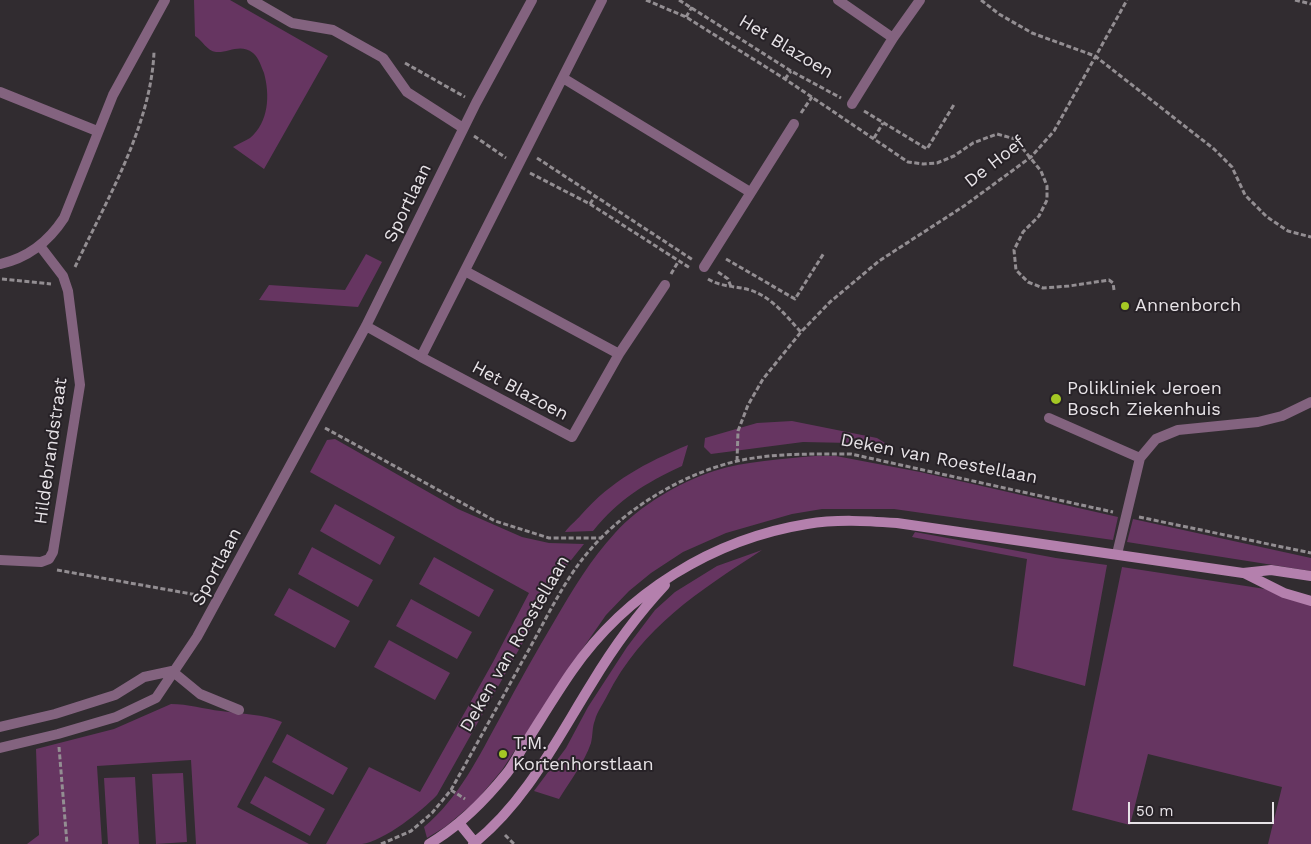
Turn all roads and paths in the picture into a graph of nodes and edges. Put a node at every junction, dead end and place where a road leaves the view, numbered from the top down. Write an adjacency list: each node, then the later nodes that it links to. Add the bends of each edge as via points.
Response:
1 (165, 0): 29 (street)
2 (252, 0): 18 (street, via 292,23 333,30)
3 (532, 0): 23 (street, Sportlaan)
4 (602, 0): 20 (street)
5 (646, 0): 14 (path)
6 (679, 0): 13 (path, Het Blazoen)
7 (838, 0): 15 (street)
8 (920, 0): 15 (street)
9 (981, 0): 17 (path, via 1032,34)
10 (1127, 0): 17 (path, De Hoef)
11 (1294, 0): 12 (path)
12 (1311, 4)
13 (692, 7): 14 (path); 19 (path, Het Blazoen)
14 (686, 16): 21 (path)
15 (893, 38): 25 (street)
16 (154, 45): 47 (path, via 153,71 139,130)
17 (1095, 56): 32 (path, De Hoef, via 1054,131); 37 (path, via 1214,149 1232,167 1245,195 1267,217 1288,231)
18 (383, 58): 23 (path, via 401,61); 28 (street, via 407,92)
19 (791, 71): 21 (path); 25 (path, Het Blazoen)
20 (563, 78): 31 (street); 34 (street)
21 (785, 79): 30 (path)
22 (0, 92): 29 (street)
23 (476, 103): 28 (street, Sportlaan)
24 (955, 103): 26 (path, Het Blazoen, via 927,149)
25 (852, 104): 26 (path, Het Blazoen)
26 (883, 123): 30 (path)
27 (794, 124): 34 (street)
28 (463, 128): 33 (path); 49 (street, Sportlaan)
29 (97, 131): 38 (street, via 64,218 54,234)
30 (874, 138): 32 (path, via 908,162 923,164 937,163 996,134 1015,139)
31 (526, 150): 33 (street); 35 (path)
32 (1031, 157): 48 (path, via 1047,186 1047,200 1014,250 1016,270 1028,282 1043,288 1109,280); 50 (path, De Hoef, via 879,262 830,302)
33 (518, 166): 36 (path); 43 (street)
34 (750, 192): 39 (street)
35 (595, 196): 36 (path); 44 (path)
36 (590, 204): 42 (path)
37 (1311, 237)
38 (40, 246): 41 (street); 47 (street, Hildebrandstraat)
39 (714, 252): 40 (path, via 795,299); 44 (street)
40 (824, 253)
41 (0, 264)
42 (693, 270)
43 (465, 271): 51 (street); 52 (street)
44 (702, 271): 50 (path, via 716,283 751,290 774,303)
45 (0, 279): 47 (path)
46 (665, 285): 51 (street, Het Blazoen)
47 (66, 286): 62 (street, Hildebrandstraat, via 80,385 53,552)
48 (1114, 290)
49 (366, 326): 52 (street, Het Blazoen); 55 (street, Sportlaan)
50 (801, 332): 57 (path, De Hoef, via 763,379 748,405 738,431)
51 (619, 354): 52 (street, Het Blazoen, via 572,437)
52 (421, 357)
53 (1311, 402): 56 (street, via 1282,416 1258,422 1178,430 1156,439)
54 (1049, 418): 56 (street)
55 (314, 421): 59 (path, via 495,521 549,538); 67 (street, Sportlaan)
56 (1140, 458): 58 (street)
57 (737, 461): 58 (path, Deken van Roestellaan, via 769,456 851,454); 59 (path, Deken van Roestellaan, via 663,490)
58 (1125, 514): 60 (path, Deken van Roestellaan); 61 (street)
59 (601, 538): 77 (path, Deken van Roestellaan, via 578,565 558,598 451,790 411,830)
60 (1311, 553)
61 (1117, 554): 64 (main road); 65 (main road, via 897,523 846,521 808,524 752,537 717,551)
62 (49, 559): 63 (street, via 41,562); 67 (path, via 58,571)
63 (0, 560)
64 (1243, 572): 66 (main road, via 1271,570); 68 (main road, via 1284,593)
65 (676, 574): 74 (main road, via 643,595 590,647 507,772); 79 (main road, via 627,631 592,682 550,754 495,824)
66 (1311, 576)
67 (218, 598): 69 (street, Sportlaan, via 197,637)
68 (1311, 600)
69 (172, 672): 70 (street, via 200,694); 71 (street, via 144,677 115,695); 72 (street, Sportlaan, via 156,698 116,717)
70 (239, 710)
71 (0, 727)
72 (58, 734): 73 (street, Sportlaan); 76 (path)
73 (0, 748)
74 (458, 823): 75 (main road); 79 (main road)
75 (444, 840): 78 (main road)
76 (67, 844)
77 (381, 844)
78 (429, 844)
79 (474, 844)

